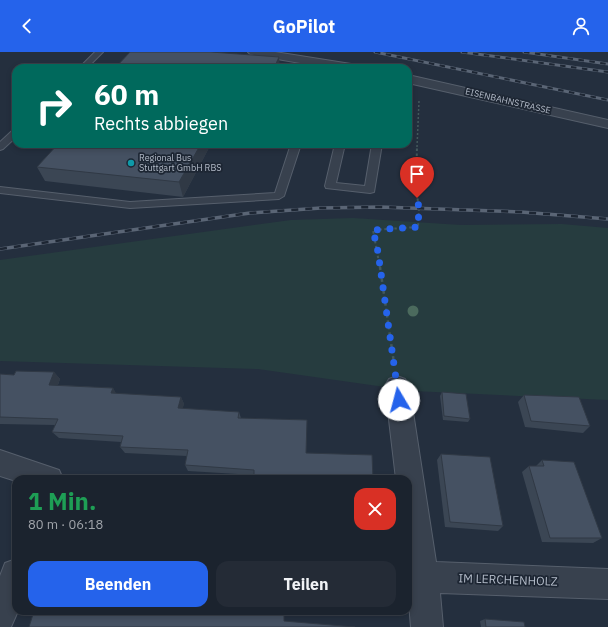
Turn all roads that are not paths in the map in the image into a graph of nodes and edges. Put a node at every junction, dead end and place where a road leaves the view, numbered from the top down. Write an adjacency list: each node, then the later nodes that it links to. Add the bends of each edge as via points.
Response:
1 (99, 52): 3 (lane)
2 (254, 52): 4 (street)
3 (87, 64)
4 (317, 64)
5 (412, 80): 6 (street, EISENBAHNSTRASSE)
6 (608, 124)
7 (12, 136): 8 (lane)
8 (0, 147)
9 (295, 148): 12 (lane, via 279,196 130,205)
10 (339, 148): 11 (lane, via 330,186 370,190)
11 (375, 148)
12 (0, 190)
13 (397, 386): 16 (street)
14 (0, 464): 15 (street)
15 (36, 475)
16 (405, 475)
17 (412, 544): 18 (street)
18 (415, 576): 20 (street, IM LERCHENHOLZ); 22 (street)
19 (12, 584): 21 (street)
20 (608, 584)
21 (0, 616)
22 (427, 627)

